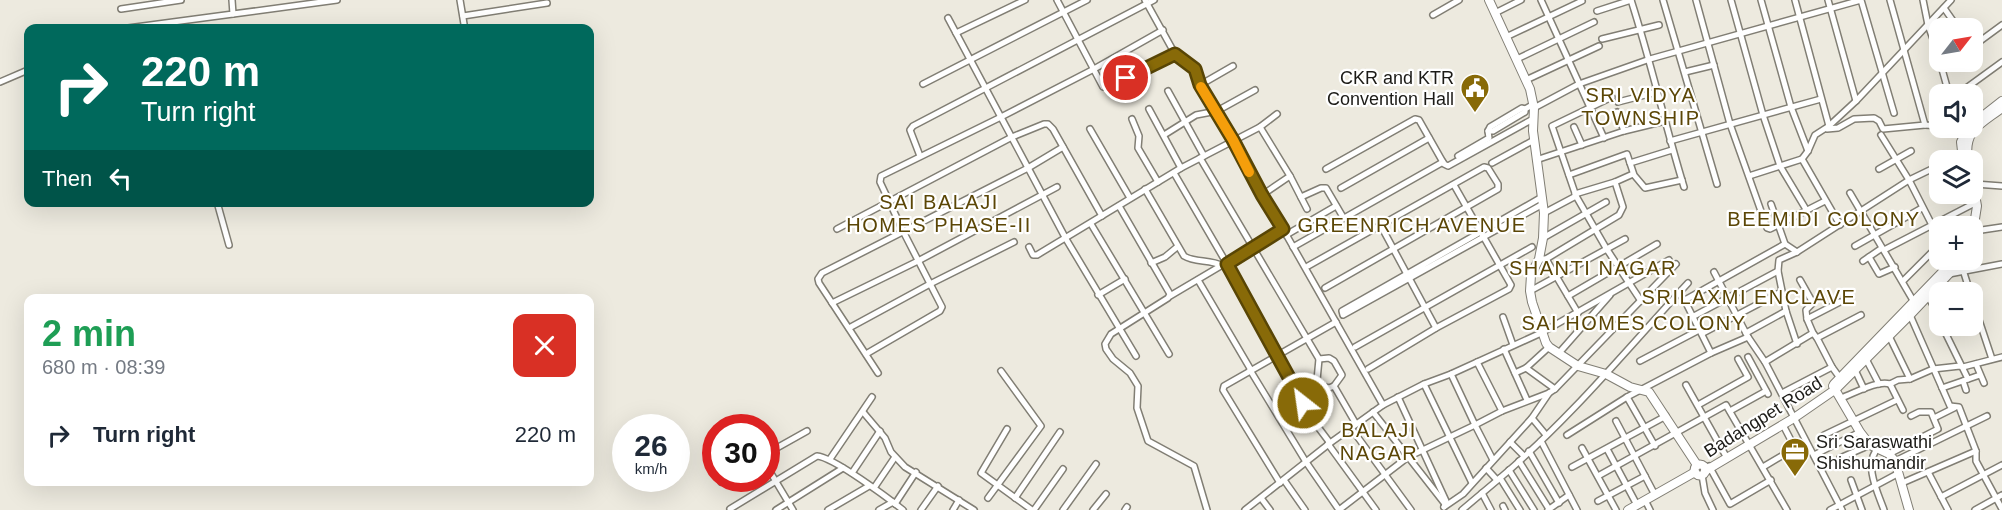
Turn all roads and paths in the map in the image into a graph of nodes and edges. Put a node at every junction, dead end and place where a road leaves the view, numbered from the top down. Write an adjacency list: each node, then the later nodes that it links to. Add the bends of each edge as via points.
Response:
1 (181, 0): 31 (street)
2 (232, 0): 35 (street)
3 (332, 0): 35 (street)
4 (460, 0): 37 (street)
5 (1024, 0): 52 (street)
6 (1057, 0): 33 (street)
7 (1087, 0): 33 (street)
8 (1154, 0): 26 (street)
9 (1459, 0): 36 (street)
10 (1489, 0): 34 (main road)
11 (1521, 0): 34 (street)
12 (1541, 0): 38 (street)
13 (1605, 0): 28 (street)
14 (1631, 0): 28 (street); 50 (street)
15 (1663, 0): 62 (street)
16 (1696, 0): 59 (street)
17 (1731, 0): 53 (street)
18 (1761, 0): 48 (street)
19 (1795, 0): 40 (street)
20 (1828, 0): 29 (street)
21 (1861, 0): 29 (street); 74 (street)
22 (1890, 0): 61 (street)
23 (1923, 0): 46 (street)
24 (1951, 0): 30 (street)
25 (1582, 1): 38 (street)
26 (1146, 2): 51 (street); 56 (street)
27 (547, 3): 37 (street)
28 (1607, 8): 32 (street)
29 (1830, 8): 40 (street); 87 (street)
30 (1944, 8): 41 (street); 46 (street)
31 (121, 9)
32 (1597, 11)
33 (1064, 13): 56 (street); 65 (street)
34 (1495, 13): 54 (main road)
35 (233, 14): 43 (street)
36 (1433, 15)
37 (463, 16): 44 (street)
38 (1548, 16): 54 (street); 55 (street)
39 (948, 18): 52 (street)
40 (1800, 18): 48 (street); 86 (street)
41 (1951, 18)
42 (1594, 22): 55 (street)
43 (178, 24)
44 (465, 24)
45 (1659, 25): 50 (street)
46 (1928, 25): 49 (street); 61 (street)
47 (2002, 25): 58 (street)
48 (1768, 26): 53 (street); 91 (street)
49 (1929, 28)
50 (1641, 29): 57 (street); 64 (street)
51 (1162, 30): 63 (street); 71 (street)
52 (956, 33): 65 (street)
53 (1740, 34): 59 (street); 99 (street)
54 (1506, 37): 66 (main road)
55 (1558, 38): 66 (street); 67 (street)
56 (1079, 39): 71 (street); 81 (street)
57 (1602, 39)
58 (1983, 39)
59 (1708, 43): 62 (street); 69 (street)
60 (1599, 46): 67 (street)
61 (1904, 51): 74 (street); 108 (street)
62 (1678, 52): 64 (street); 73 (street)
63 (1175, 54): 71 (street, via 1106,88); 80 (street, via 1192,65)
64 (1650, 58): 78 (street); 84 (street)
65 (970, 59): 77 (street); 81 (street)
66 (1517, 59): 75 (main road)
67 (1569, 61): 75 (street); 78 (street)
68 (2002, 62): 79 (street)
69 (1714, 65): 73 (street); 107 (street)
70 (1233, 66): 80 (street)
71 (1094, 69): 100 (street)
72 (24, 72): 76 (street)
73 (1685, 72): 115 (street)
74 (1883, 72): 87 (street); 97 (street)
75 (1526, 80): 90 (main road)
76 (0, 82)
77 (923, 84)
78 (1579, 84): 90 (street); 92 (street)
79 (1972, 84)
80 (1200, 85): 95 (street)
81 (986, 89): 100 (street); 130 (street, via 912,126 910,134)
82 (1255, 90): 95 (street)
83 (1168, 91): 105 (street)
84 (1657, 92): 89 (street); 106 (street)
85 (1612, 97): 92 (street)
86 (1821, 99): 91 (street); 112 (street)
87 (1856, 101): 112 (street)
88 (2002, 101): 101 (main road)
89 (1618, 102)
90 (1534, 106): 103 (main road); 131 (street, via 1522,108 1490,127 1489,138)
91 (1791, 107): 99 (street); 127 (street)
92 (1589, 108): 120 (street); 129 (street, via 1552,125)
93 (2002, 108): 104 (main road)
94 (1149, 109): 116 (street)
95 (1217, 111): 105 (street); 121 (street)
96 (1617, 112): 114 (street)
97 (1894, 113)
98 (1277, 114): 110 (street)
99 (1763, 114): 107 (street); 139 (street)
100 (1001, 117): 118 (street); 130 (street)
101 (1983, 117)
102 (1132, 119): 151 (street, via 1139,136 1138,148)
103 (1533, 119): 122 (main road); 136 (street, via 1448,166)
104 (1983, 119)
105 (1185, 121): 116 (street); 132 (street)
106 (1665, 121): 114 (street); 123 (street)
107 (1730, 124): 115 (street); 149 (street)
108 (1925, 125): 109 (street); 112 (street, via 1883,129 1874,118 1854,119 1838,128)
109 (1929, 125)
110 (1260, 127): 121 (street); 148 (street)
111 (1574, 127): 124 (street)
112 (1827, 127): 127 (street, via 1815,135)
113 (1090, 129): 165 (street)
114 (1624, 131): 120 (street)
115 (1703, 132): 123 (street); 154 (street)
116 (1164, 135): 141 (street)
117 (1881, 135): 134 (street)
118 (1012, 137): 125 (street, via 1048,124); 140 (street); 166 (street)
119 (1429, 138): 136 (street); 142 (street, via 1415,119); 158 (street)
120 (1604, 138): 124 (street)
121 (1233, 140): 132 (street); 162 (street)
122 (1534, 140): 135 (main road); 137 (street)
123 (1670, 141): 126 (street)
124 (1582, 145): 129 (street)
125 (1064, 147): 140 (street); 182 (street)
126 (1672, 150): 138 (street); 146 (street, via 1683,184 1648,189)
127 (1808, 151): 133 (street)
128 (1911, 151): 134 (street)
129 (1561, 152): 135 (street); 147 (street)
130 (920, 156): 166 (street, via 881,176)
131 (1458, 156)
132 (1202, 157): 141 (street); 212 (street)
133 (1802, 159): 139 (street); 168 (street)
134 (1896, 159): 143 (street); 150 (street)
135 (1536, 160): 167 (main road)
136 (1443, 162): 185 (street)
137 (1492, 163)
138 (1630, 163): 146 (street); 147 (street, via 1627,154)
139 (1780, 166): 149 (street); 178 (street)
140 (1028, 168): 161 (street); 197 (street)
141 (1181, 168): 145 (street)
142 (1326, 169)
143 (1879, 169)
144 (1929, 170): 150 (street)
145 (1174, 173): 151 (street); 225 (street)
146 (1633, 174): 152 (street)
147 (1569, 175): 163 (street)
148 (1290, 176): 162 (street); 164 (street)
149 (1749, 176): 190 (street, via 1766,226)
150 (1909, 180): 176 (street); 179 (street)
151 (1158, 182): 159 (street)
152 (1616, 182): 163 (street); 195 (street, via 1622,211)
153 (1983, 183): 156 (street)
154 (1717, 184)
155 (1454, 185): 175 (street); 175 (street, via 1486,167 1498,184 1498,189); 189 (street)
156 (2002, 186)
157 (1057, 187): 161 (street)
158 (1341, 188)
159 (1145, 189): 165 (street); 209 (street)
160 (1850, 193): 179 (street)
161 (1042, 195): 201 (street); 221 (street)
162 (1262, 195): 196 (street)
163 (1576, 195): 180 (street); 181 (street)
164 (1301, 197): 173 (street, via 1326,188); 177 (street)
165 (1130, 198): 172 (street)
166 (889, 201): 194 (street); 197 (street)
167 (1543, 201): 180 (main road); 198 (street)
168 (1825, 201): 178 (street); 188 (street)
169 (1606, 202): 181 (street)
170 (1771, 204): 190 (street)
171 (1973, 204): 183 (street); 184 (main road)
172 (1119, 206): 182 (street); 223 (street)
173 (1336, 206): 185 (street); 196 (street)
174 (219, 207): 206 (street)
175 (1466, 208): 198 (street); 215 (street)
176 (1922, 208): 186 (street); 199 (street)
177 (1307, 209)
178 (1808, 211): 190 (street)
179 (1860, 212): 188 (street); 199 (street)
180 (1544, 213): 200 (main road)
181 (1586, 214): 195 (street); 200 (street)
182 (1102, 216): 187 (street)
183 (1950, 216)
184 (1972, 216)
185 (1343, 217): 210 (street)
186 (1929, 220)
187 (1091, 224): 201 (street); 239 (street)
188 (1840, 225): 216 (street)
189 (1381, 226): 215 (street); 227 (street)
190 (1779, 226): 205 (street)
191 (1929, 226): 214 (street)
192 (2002, 227): 193 (street)
193 (1983, 228)
194 (837, 229)
195 (1596, 230): 213 (street); 219 (street)
196 (1285, 232): 210 (street); 212 (street)
197 (904, 233): 221 (street); 263 (street, via 822,273 819,283)
198 (1482, 234): 226 (street); 237 (street)
199 (1874, 234): 207 (street); 214 (street)
200 (1543, 238): 219 (main road)
201 (1066, 239): 208 (street, via 1035,256); 254 (street)
202 (1625, 239): 213 (street)
203 (1014, 242): 246 (street)
204 (1657, 244): 228 (street)
205 (1785, 244): 216 (street); 241 (street)
206 (230, 245)
207 (1855, 246)
208 (1029, 247)
209 (1178, 247): 223 (street); 225 (street, via 1185,258)
210 (1293, 247): 274 (street)
211 (1532, 247): 226 (street)
212 (1253, 248): 225 (street); 285 (street)
213 (1606, 248): 228 (street); 238 (street)
214 (1883, 249): 218 (street); 230 (street)
215 (1393, 250): 237 (street); 248 (street)
216 (1797, 252): 233 (street, via 1779,260)
217 (1929, 255): 243 (street)
218 (1869, 257): 222 (street); 230 (street, via 1879,274)
219 (1543, 259): 238 (street); 249 (main road, via 1531,275)
220 (1669, 260): 247 (street)
221 (918, 261): 246 (street); 263 (street)
222 (1863, 261)
223 (1151, 263): 255 (street)
224 (1676, 264): 260 (street)
225 (1225, 265): 240 (street); 296 (street)
226 (1500, 265): 264 (street); 276 (street, via 1510,282 1509,289)
227 (1308, 266)
228 (1618, 266): 247 (street); 256 (street)
229 (2002, 266): 235 (street)
230 (1895, 267): 243 (street)
231 (1946, 270): 252 (main road, Badangpet Road)
232 (1953, 270): 236 (main road, Badangpet Road)
233 (1778, 271): 251 (street); 258 (street)
234 (1714, 272): 241 (street)
235 (1964, 273): 236 (street); 244 (street)
236 (1949, 274): 252 (main road, Badangpet Road)
237 (1408, 277): 237 (street, via 1343,315 1342,310); 264 (street)
238 (1558, 277): 249 (street); 256 (street)
239 (1125, 279): 254 (street); 266 (street)
240 (1198, 280): 255 (street); 313 (street)
241 (1719, 280): 258 (street); 259 (street)
242 (1800, 280): 273 (street, via 1813,303 1806,310)
243 (1903, 281): 262 (street)
244 (1967, 282)
245 (1688, 283): 250 (street)
246 (930, 284): 275 (street); 293 (street, via 942,305 940,311)
247 (1629, 284): 253 (street); 260 (street)
248 (1325, 288)
249 (1530, 291): 280 (main road)
250 (1680, 292): 259 (street); 319 (street)
251 (1781, 292): 265 (street); 268 (street)
252 (1927, 293): 257 (street); 262 (main road, Badangpet Road); 270 (main road, Badangpet Road)
253 (1611, 294): 267 (street); 291 (street)
254 (1098, 295): 277 (street)
255 (1170, 296): 266 (street)
256 (1568, 296): 267 (street)
257 (1929, 297)
258 (1729, 298): 268 (street); 271 (street)
259 (1685, 300): 271 (street)
260 (1641, 301): 307 (street)
261 (1840, 302): 273 (street)
262 (1914, 302): 321 (main road, Badangpet Road)
263 (832, 303): 275 (street)
264 (1425, 308): 276 (street); 288 (street)
265 (1786, 311): 281 (street); 286 (street)
266 (1145, 312): 277 (street); 294 (street)
267 (1578, 313): 280 (street)
268 (1737, 315): 278 (street); 281 (street)
269 (1861, 315): 282 (street)
270 (1910, 315): 283 (main road, Badangpet Road); 312 (street)
271 (1694, 316): 278 (street)
272 (1503, 317): 287 (street)
273 (1807, 319): 282 (street)
274 (1336, 322): 285 (street); 343 (street)
275 (849, 328): 293 (street)
276 (1436, 328): 311 (street)
277 (1118, 329): 295 (street); 472 (street, via 1111,334 1106,349 1138,386 1137,408 1148,441 1194,466)
278 (1702, 331): 292 (street); 303 (street)
279 (1983, 332): 302 (street)
280 (1541, 333): 287 (street); 289 (main road)
281 (1747, 335): 292 (street); 305 (street)
282 (1815, 336): 286 (street); 309 (street)
283 (1889, 336): 301 (main road, Badangpet Road); 322 (street)
284 (1946, 336): 308 (street)
285 (1306, 339): 296 (street); 299 (street)
286 (1797, 344): 305 (street)
287 (1513, 345): 290 (street)
288 (1355, 347)
289 (1549, 347): 291 (main road); 310 (street)
290 (1504, 349): 304 (street); 317 (street)
291 (1559, 353): 307 (main road)
292 (1711, 353): 332 (street)
293 (866, 354): 316 (street)
294 (1169, 354)
295 (1136, 356)
296 (1276, 356): 313 (street); 379 (street)
297 (1748, 357): 348 (street, via 1767,392)
298 (2002, 357): 302 (street)
299 (1319, 359): 329 (street, via 1317,380 1321,386); 329 (street, via 1329,358 1341,371)
300 (1738, 359): 344 (street, via 1748,377)
301 (1866, 359): 314 (main road, Badangpet Road); 326 (street)
302 (1992, 359): 306 (street)
303 (1640, 361)
304 (1477, 362): 318 (street); 347 (street)
305 (1765, 362): 336 (street)
306 (1976, 364): 308 (street); 320 (street)
307 (1578, 366): 319 (main road); 335 (street)
308 (1960, 366): 312 (street); 323 (street)
309 (1832, 367): 321 (street); 336 (street)
310 (1526, 368): 317 (street); 335 (street)
311 (1368, 369)
312 (1933, 369): 322 (street); 331 (street)
313 (1251, 370): 401 (street); 424 (street, via 1223,390)
314 (1855, 370): 330 (main road, Badangpet Road); 333 (street)
315 (1001, 371): 427 (street, via 1041,426)
316 (878, 373)
317 (1515, 373): 341 (street)
318 (1451, 374): 325 (street); 360 (street)
319 (1606, 374): 332 (main road, via 1630,387); 371 (street)
320 (1980, 375): 323 (street); 324 (street)
321 (1840, 378): 330 (main road, Badangpet Road)
322 (1910, 379): 327 (street)
323 (1965, 380): 331 (street); 334 (street)
324 (1984, 383)
325 (1424, 384): 337 (street); 374 (street)
326 (1879, 384): 327 (street); 333 (street)
327 (1890, 384): 342 (street)
328 (1686, 385): 344 (street)
329 (1334, 386): 362 (street)
330 (1834, 387): 340 (main road); 352 (main road, Badangpet Road)
331 (1942, 388): 345 (street)
332 (1643, 389): 339 (street); 351 (main road)
333 (1864, 389): 340 (street)
334 (1966, 390)
335 (1552, 391): 341 (street); 356 (street)
336 (1782, 393): 352 (street)
337 (1398, 396): 343 (street); 384 (street)
338 (872, 397): 349 (street)
339 (1627, 398): 363 (street); 372 (street)
340 (1841, 398): 359 (main road)
341 (1527, 400): 347 (street)
342 (1897, 400): 346 (street); 359 (street)
343 (1383, 405): 350 (street)
344 (1698, 405): 355 (street)
345 (1954, 408): 357 (street); 364 (street, via 1959,407)
346 (1903, 410)
347 (1502, 411): 360 (street)
348 (1730, 411): 355 (street, via 1726,405); 380 (street)
349 (863, 412): 367 (street); 397 (street)
350 (1373, 412): 362 (street); 392 (street)
351 (1666, 416): 363 (street); 369 (main road)
352 (1793, 416): 361 (main road, Badangpet Road); 380 (main road, Badangpet Road); 390 (street)
353 (1911, 416): 357 (street, via 1931,412)
354 (1987, 416): 364 (street)
355 (1705, 417): 369 (street); 394 (street)
356 (1532, 418): 371 (street); 378 (street)
357 (1934, 418): 389 (street, via 1938,429)
358 (1616, 421): 375 (street)
359 (1854, 422): 370 (main road); 373 (street)
360 (1475, 425): 374 (street); 398 (street)
361 (1783, 425): 380 (main road, Badangpet Road); 406 (street, via 1795,448)
362 (1353, 426): 379 (street); 416 (street)
363 (1644, 428): 375 (street); 382 (street)
364 (1966, 428): 387 (street); 400 (street)
365 (1007, 429): 427 (street, via 981,470)
366 (807, 431): 381 (street)
367 (880, 432): 391 (street); 414 (street)
368 (1060, 432): 444 (street)
369 (1676, 432): 382 (street); 411 (main road)
370 (1860, 432): 383 (main road); 390 (street)
371 (1546, 435): 377 (street)
372 (1567, 435)
373 (1824, 435)
374 (1449, 438): 384 (street); 425 (street)
375 (1625, 439): 386 (street); 393 (street)
376 (1890, 440): 383 (street)
377 (1541, 441): 388 (street); 437 (street)
378 (1510, 442): 388 (street); 398 (street)
379 (1329, 443): 401 (street); 433 (street)
380 (1750, 443): 394 (main road, Badangpet Road); 406 (street)
381 (780, 446)
382 (1655, 446): 393 (street)
383 (1874, 446): 389 (main road); 396 (street); 428 (street, via 1871,471)
384 (1423, 448): 392 (street); 454 (street, via 1446,501)
385 (1582, 448): 395 (street)
386 (1607, 448): 395 (street); 405 (street)
387 (1976, 451): 413 (street); 417 (street)
388 (1527, 453): 399 (street); 452 (street)
389 (1888, 454): 400 (main road)
390 (1814, 455): 456 (street)
391 (895, 457): 412 (street); 431 (street)
392 (1408, 457): 416 (street); 454 (street)
393 (1636, 457): 405 (street); 419 (street)
394 (1726, 457): 411 (main road, Badangpet Road)
395 (1588, 458): 404 (street); 418 (street)
396 (1840, 458)
397 (830, 459): 407 (street); 420 (street, via 814,457)
398 (1493, 459): 408 (street)
399 (1519, 461): 410 (street); 485 (street)
400 (1894, 461): 415 (main road)
401 (1306, 462): 424 (street); 477 (street)
402 (1096, 464): 470 (street)
403 (2002, 465): 417 (street)
404 (1572, 467)
405 (1616, 467): 418 (street); 430 (street)
406 (1763, 467): 422 (street)
407 (843, 468): 414 (street); 449 (street)
408 (1486, 468): 421 (street); 425 (street)
409 (1063, 469): 469 (street)
410 (1509, 470): 421 (street); 484 (street)
411 (1703, 470): 422 (street, via 1730,504); 438 (main road, Badangpet Road); 455 (main road, Badangpet Road); 489 (street, via 1705,493)
412 (916, 472): 429 (street); 451 (street)
413 (1928, 472): 426 (street); 442 (street)
414 (852, 473): 431 (street)
415 (1899, 473): 426 (main road); 428 (street)
416 (1385, 474): 433 (street); 479 (street)
417 (1983, 475): 442 (street); 446 (street)
418 (1598, 476): 440 (street)
419 (1645, 476): 430 (street); 438 (street)
420 (780, 478)
421 (1498, 479): 435 (street); 483 (street)
422 (1771, 480): 458 (street)
423 (1851, 480): 441 (street)
424 (1282, 481): 445 (street); 453 (street)
425 (1472, 483): 454 (street)
426 (1902, 483): 494 (main road)
427 (997, 485): 443 (street); 444 (street)
428 (1876, 485): 441 (street); 493 (street)
429 (938, 486): 447 (street); 466 (street)
430 (1627, 486): 440 (street); 457 (street)
431 (871, 487): 451 (street); 463 (street)
432 (780, 488): 449 (street)
433 (1362, 491): 477 (street); 478 (street)
434 (758, 492): 459 (street)
435 (1482, 493): 450 (street); 482 (street)
436 (1106, 494): 471 (street)
437 (1569, 495): 452 (street); 486 (street)
438 (1655, 495): 457 (main road, Badangpet Road)
439 (2002, 495): 446 (street)
440 (1609, 496): 448 (street); 487 (street)
441 (1858, 496): 456 (street); 492 (street)
442 (1941, 497): 495 (street)
443 (988, 498)
444 (1015, 498): 469 (street)
445 (1260, 498): 473 (street); 474 (street)
446 (1996, 498): 460 (street); 496 (street)
447 (959, 500): 467 (street); 468 (street)
448 (1598, 501)
449 (788, 502): 461 (street); 462 (street)
450 (1471, 502): 480 (street); 481 (street)
451 (894, 503): 464 (street); 465 (street)
452 (1559, 503): 485 (street)
453 (1301, 504): 475 (street); 476 (street)
454 (1445, 507)
455 (1648, 507): 457 (main road, Badangpet Road)
456 (1841, 507): 491 (street)
457 (1637, 508): 488 (main road, Badangpet Road)
458 (1786, 508): 490 (street)
459 (730, 509)
460 (2002, 509)
461 (776, 510)
462 (793, 510)
463 (828, 510)
464 (879, 510)
465 (903, 510)
466 (921, 510)
467 (953, 510)
468 (974, 510)
469 (1033, 510)
470 (1063, 510)
471 (1093, 510)
472 (1207, 510)
473 (1245, 510)
474 (1270, 510)
475 (1296, 510)
476 (1305, 510)
477 (1339, 510)
478 (1376, 510)
479 (1411, 510)
480 (1462, 510)
481 (1476, 510)
482 (1491, 510)
483 (1520, 510)
484 (1534, 510)
485 (1549, 510)
486 (1577, 510)
487 (1616, 510)
488 (1628, 510)
489 (1713, 510)
490 (1778, 510)
491 (1830, 510)
492 (1862, 510)
493 (1884, 510)
494 (1909, 510)
495 (1948, 510)
496 (1975, 510)

